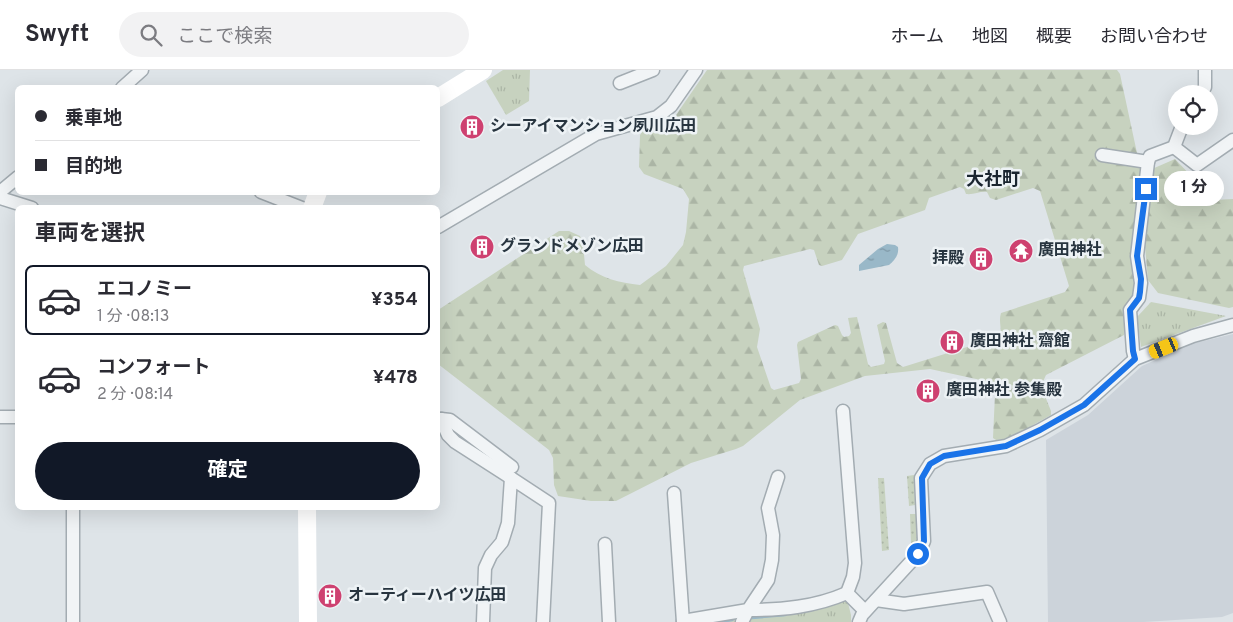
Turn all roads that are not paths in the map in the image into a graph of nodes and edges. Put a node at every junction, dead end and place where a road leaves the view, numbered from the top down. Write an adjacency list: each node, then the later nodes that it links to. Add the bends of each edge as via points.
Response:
1 (142, 70): 7 (street)
2 (483, 70): 9 (street)
3 (653, 70): 6 (street)
4 (696, 70): 21 (street, via 671,106 657,117 596,134)
5 (1205, 70): 8 (street)
6 (620, 84)
7 (125, 85)
8 (1205, 85)
9 (440, 97)
10 (1179, 135): 12 (street)
11 (1233, 140): 12 (street, via 1197,165)
12 (1174, 147): 14 (street, via 1150,156)
13 (1102, 154): 14 (street)
14 (1148, 162): 23 (street, via 1137,256 1141,283 1139,298 1130,310)
15 (15, 180): 16 (street)
16 (0, 192)
17 (269, 195): 20 (street)
18 (0, 198): 19 (street)
19 (22, 205)
20 (294, 205)
21 (440, 226)
22 (1233, 326): 23 (street, via 1193,336)
23 (1135, 359): 35 (street, via 1084,405 1040,430 1006,446 944,456 930,464 922,478 924,541 918,554)
24 (843, 411): 34 (street, via 855,563)
25 (0, 417): 26 (street)
26 (15, 417)
27 (440, 421): 28 (street, via 455,442)
28 (512, 473): 40 (street, via 508,523 502,542 485,568); 41 (street, via 549,503)
29 (778, 477): 36 (street, via 768,508 772,535 768,580)
30 (674, 493): 43 (street)
31 (73, 510): 38 (street)
32 (307, 510): 39 (street)
33 (605, 544): 42 (street)
34 (846, 593): 36 (street, via 829,600); 37 (street)
35 (876, 600): 37 (street); 44 (street, via 904,604 987,592)
36 (745, 616): 43 (street)
37 (862, 617)
38 (73, 622)
39 (308, 622)
40 (483, 622)
41 (543, 622)
42 (609, 622)
43 (683, 622)
44 (1000, 622)

